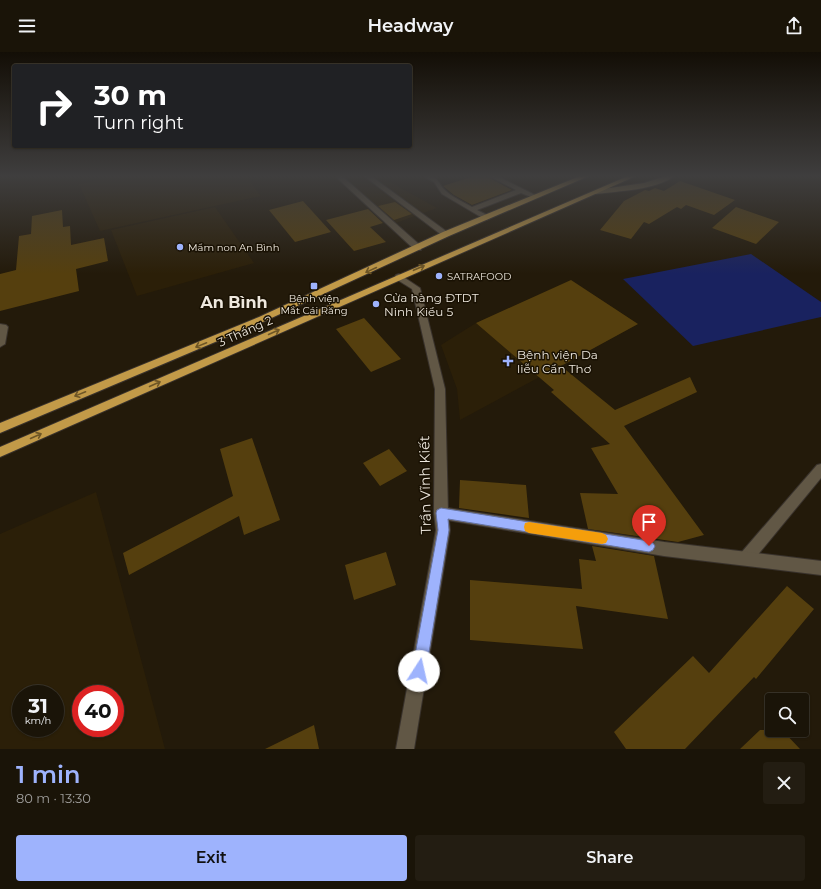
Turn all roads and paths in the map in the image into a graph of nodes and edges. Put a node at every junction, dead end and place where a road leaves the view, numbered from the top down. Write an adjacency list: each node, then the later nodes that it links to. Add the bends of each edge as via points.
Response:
1 (374, 209): 8 (street)
2 (411, 209): 7 (street)
3 (472, 209): 6 (street)
4 (509, 209): 6 (highway, 3 Tháng 2)
5 (558, 209): 9 (highway, 3 Tháng 2, one-way to 5)
6 (486, 218): 7 (highway, 3 Tháng 2)
7 (446, 234): 8 (highway, 3 Tháng 2)
8 (418, 248): 12 (highway, 3 Tháng 2, one-way to 12, via 262,320)
9 (399, 277): 13 (highway, 3 Tháng 2, one-way to 9); 15 (street, Trần Vĩnh Kiết, via 416,288 440,389)
10 (0, 327): 11 (street, via 3,327)
11 (0, 344)
12 (0, 428)
13 (0, 452)
14 (821, 469): 16 (street)
15 (441, 513): 16 (street, via 664,549); 18 (street, Trần Vĩnh Kiết, via 443,530)
16 (746, 558): 17 (street)
17 (821, 568)
18 (405, 749)

